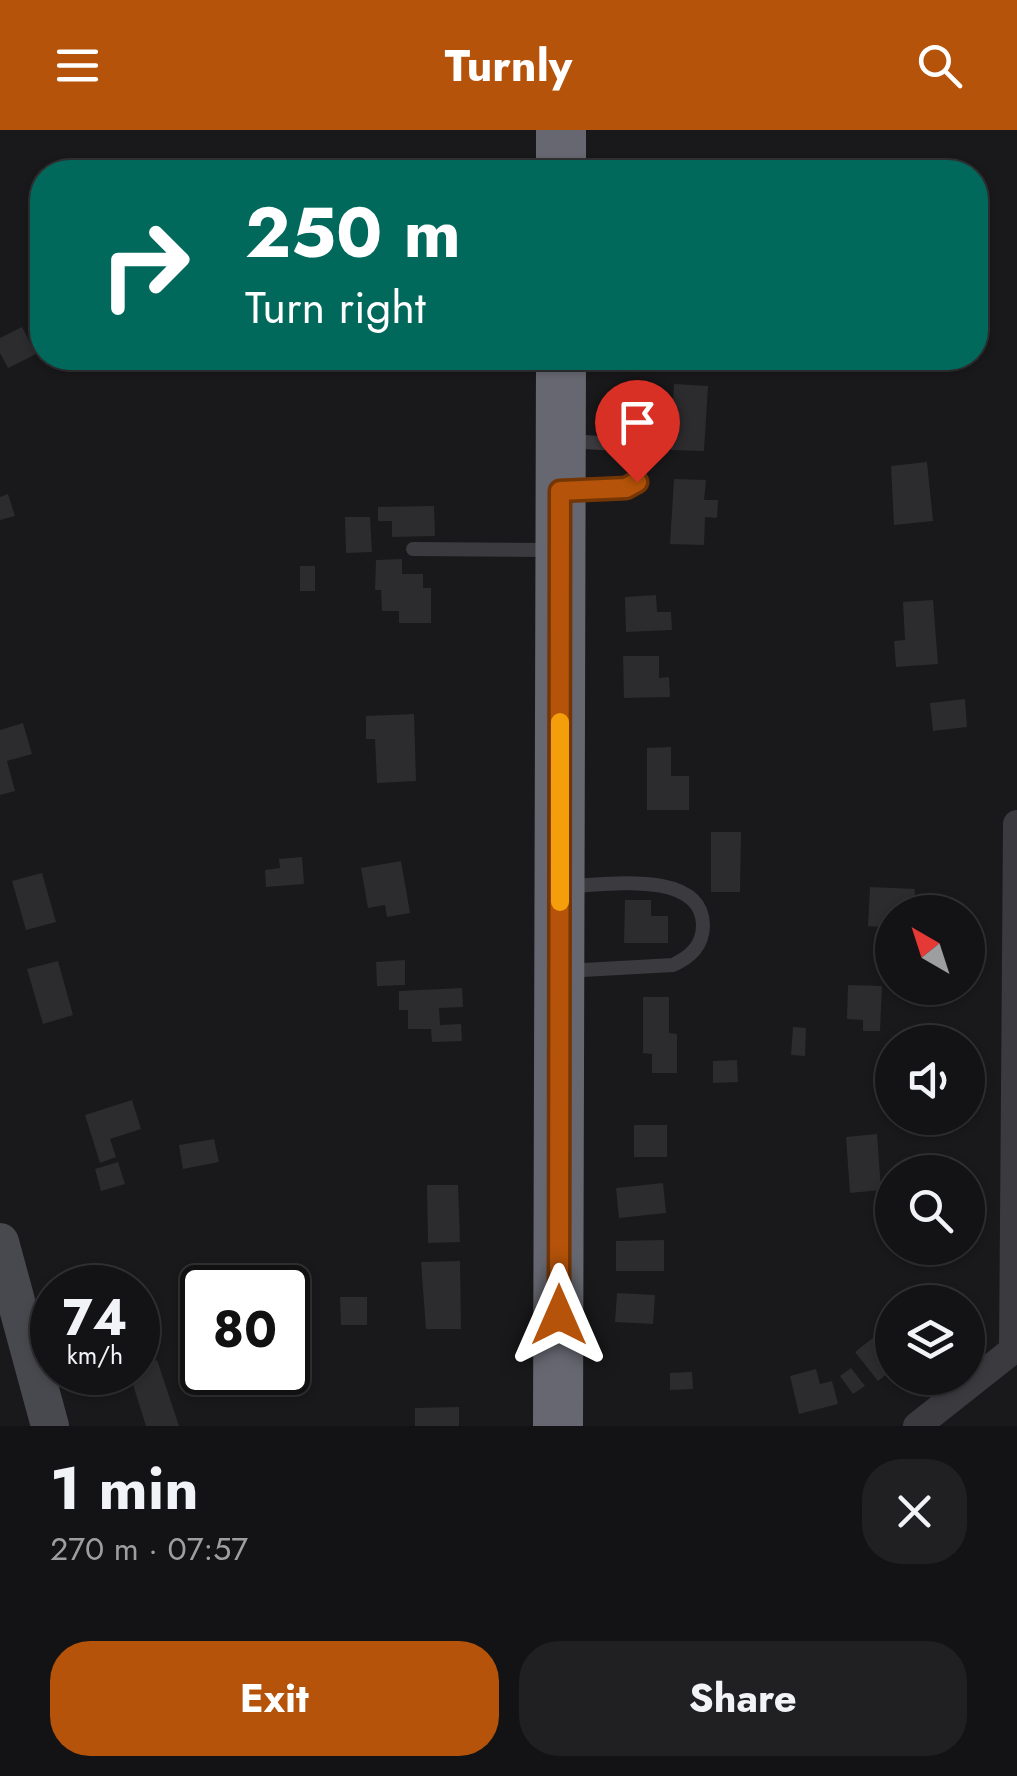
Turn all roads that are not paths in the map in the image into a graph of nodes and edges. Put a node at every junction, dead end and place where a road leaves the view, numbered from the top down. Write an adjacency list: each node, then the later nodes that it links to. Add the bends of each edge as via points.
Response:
1 (561, 130): 2 (highway)
2 (561, 160)
3 (561, 370): 4 (highway)
4 (560, 441): 5 (highway); 5 (lane, via 634,445 641,471 626,488)
5 (560, 491): 7 (highway)
6 (413, 548): 7 (lane)
7 (560, 550): 9 (highway)
8 (1017, 824): 12 (street)
9 (560, 886): 10 (highway); 10 (lane, via 674,886 696,902 704,922 701,942 673,965)
10 (560, 971): 15 (highway)
11 (0, 1242): 14 (street)
12 (1015, 1349): 13 (street)
13 (932, 1421)
14 (50, 1426)
15 (558, 1426)

